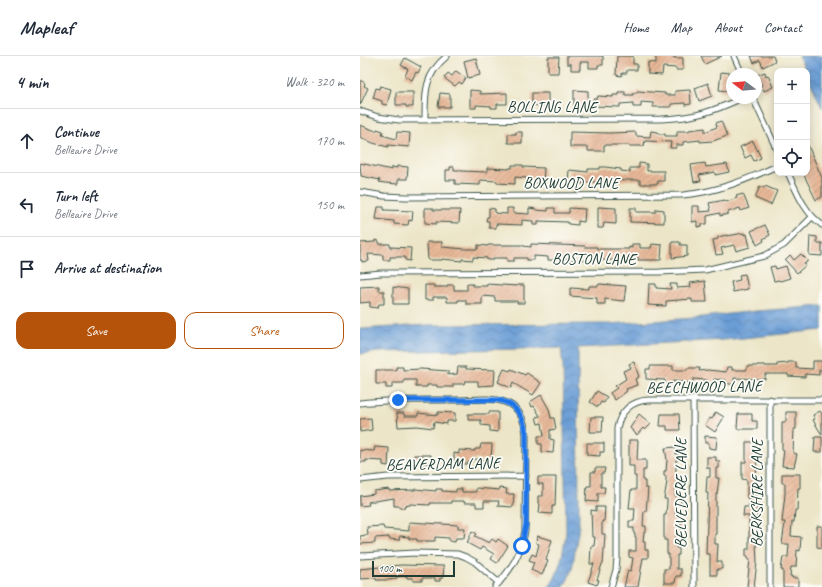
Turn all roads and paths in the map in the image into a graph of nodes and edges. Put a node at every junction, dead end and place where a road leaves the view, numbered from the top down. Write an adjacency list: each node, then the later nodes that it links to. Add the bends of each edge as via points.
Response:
1 (447, 56): 7 (street, via 435,68 428,81)
2 (734, 56): 3 (street)
3 (739, 68)
4 (728, 104): 7 (street, BOLLING LANE, via 706,113 679,118)
5 (757, 104): 8 (street)
6 (360, 111): 7 (street, BOLLING LANE, via 385,119)
7 (425, 120)
8 (774, 143)
9 (774, 167): 11 (street, BOXWOOD LANE, via 727,187 683,195 406,197)
10 (789, 176): 12 (street)
11 (360, 192)
12 (812, 217): 13 (street); 14 (street, BOSTON LANE, via 772,253 756,259 697,271)
13 (822, 225)
14 (360, 275)
15 (693, 399): 16 (street, BEECHWOOD LANE); 23 (street, BEECHWOOD LANE, via 639,401 629,406 620,418 617,428 617,564); 24 (street, BELVEDERE LANE)
16 (770, 399): 17 (street, BEECHWOOD LANE); 25 (street, BERKSHIRE LANE)
17 (822, 400)
18 (360, 403): 19 (street, via 421,400 488,400 508,403 517,410 525,424)
19 (526, 476): 20 (street, BEAVERDAM LANE, via 388,477); 22 (street, via 526,524 523,541 514,564)
20 (360, 480)
21 (360, 556): 22 (street, via 408,553 458,554 470,559)
22 (497, 585)
23 (611, 587)
24 (694, 587)
25 (770, 587)

